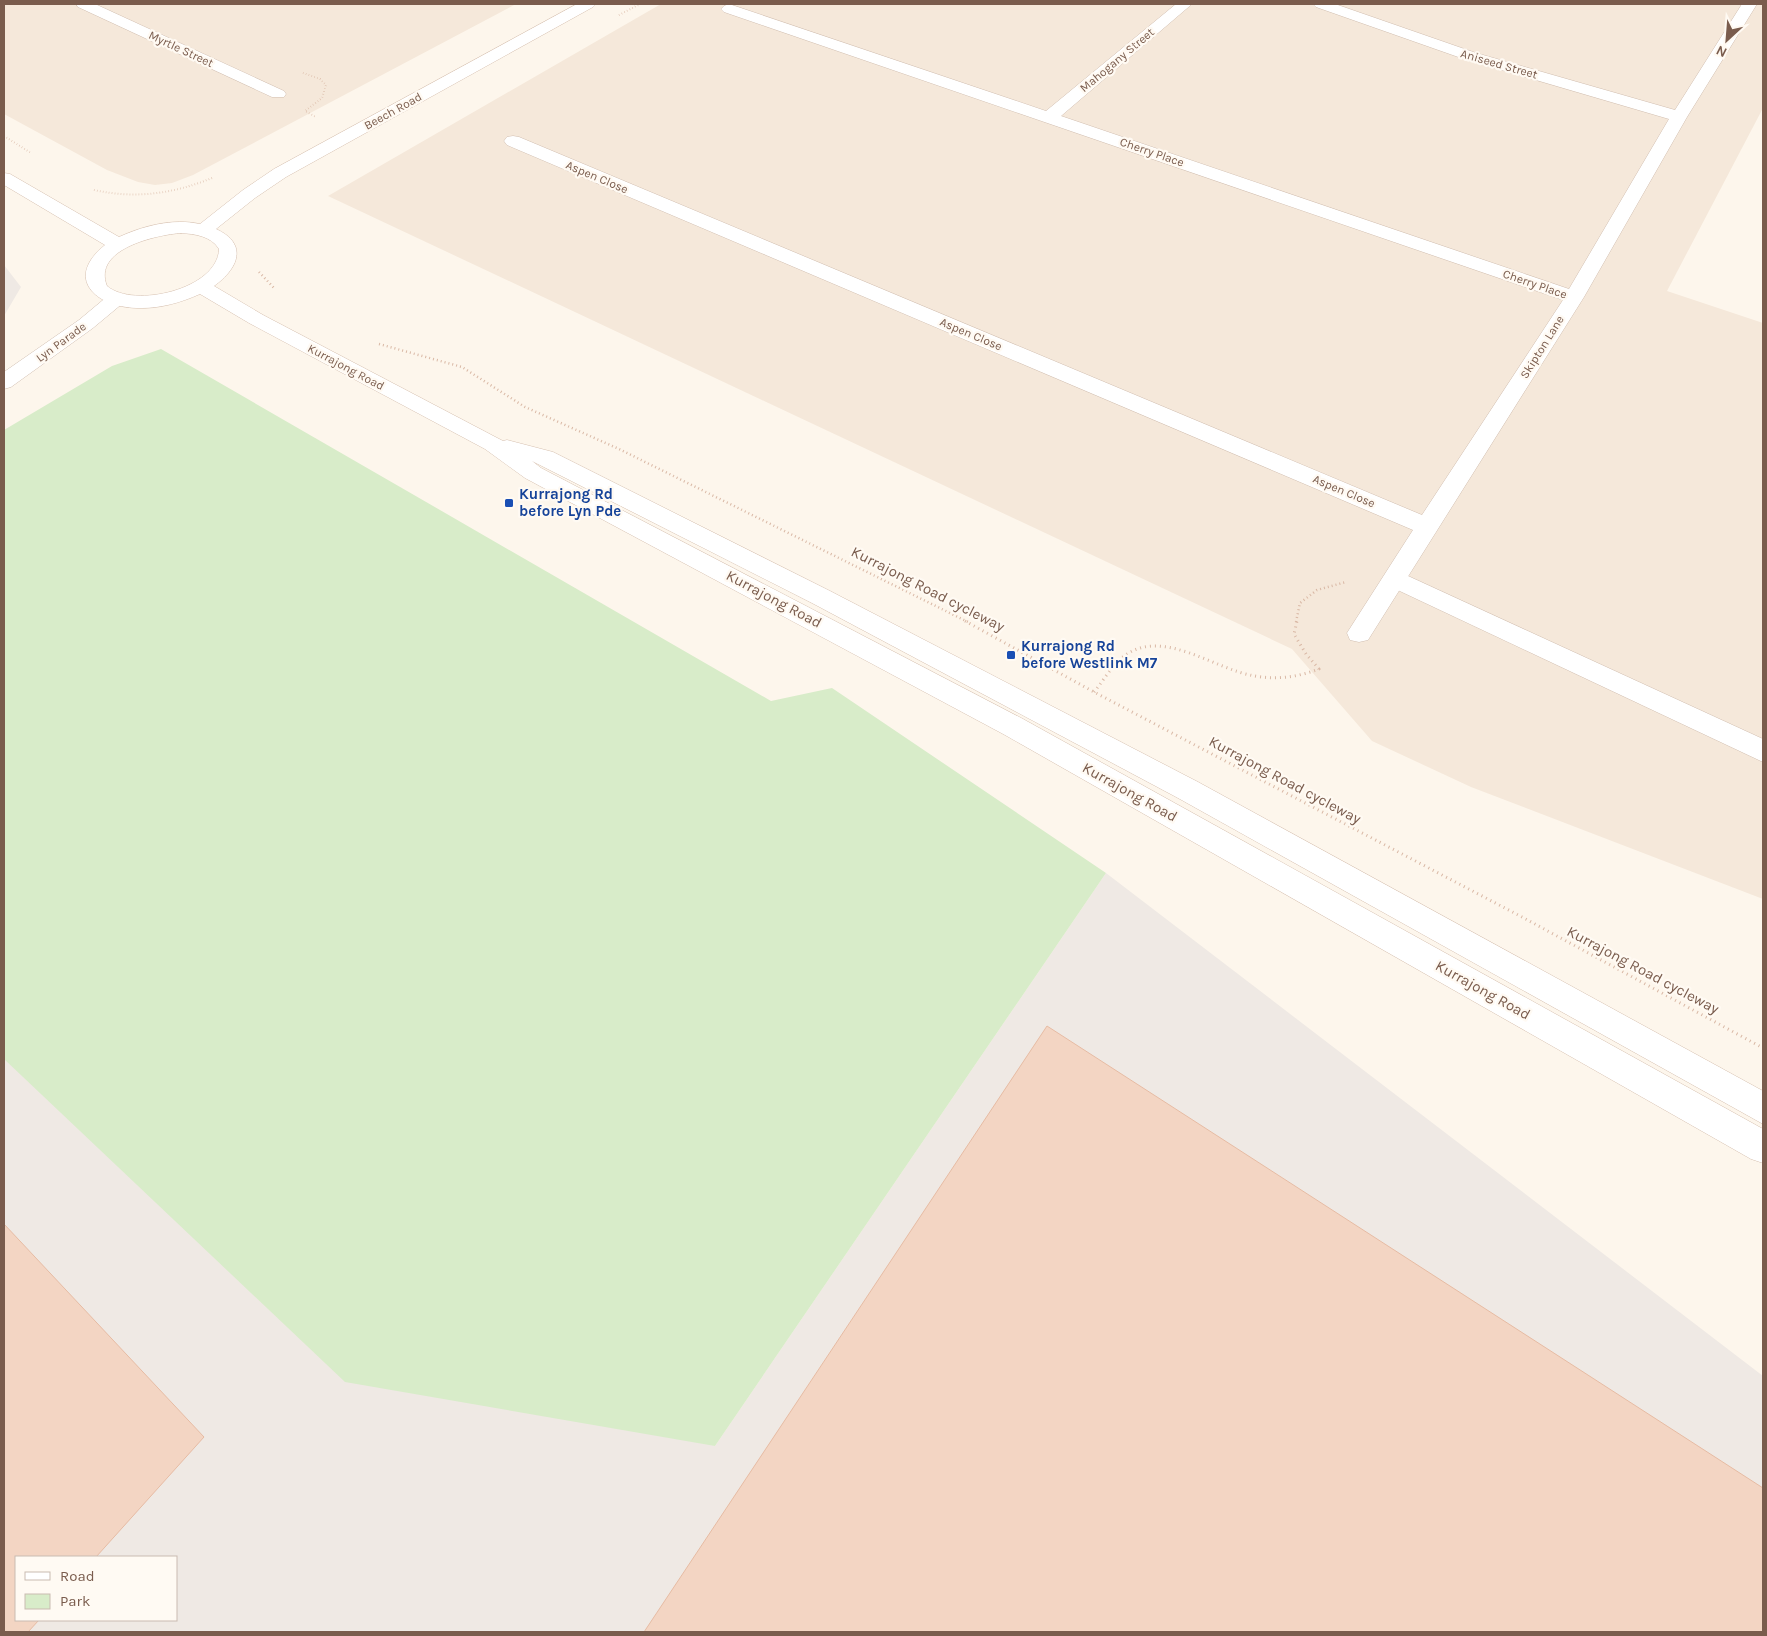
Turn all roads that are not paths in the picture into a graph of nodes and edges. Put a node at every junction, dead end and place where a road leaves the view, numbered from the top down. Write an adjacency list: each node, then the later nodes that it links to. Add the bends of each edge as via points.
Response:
1 (83, 4): 8 (street, Myrtle Street)
2 (588, 4): 13 (street, Beech Road, via 280,173)
3 (1156, 4): 6 (street)
4 (1321, 4): 9 (street, Aniseed Street, via 1470,56)
5 (1749, 4): 9 (street, Skipton Lane)
6 (1179, 7): 10 (street, Mahogany Street)
7 (729, 9): 10 (street, Cherry Place)
8 (278, 94)
9 (1679, 116): 16 (street, Skipton Lane)
10 (1049, 117): 16 (street, Cherry Place)
11 (514, 141): 20 (street, Aspen Close)
12 (4, 178): 14 (street)
13 (204, 230): 14 (street, via 168,228 142,234); 15 (street, via 220,238 228,250 224,264)
14 (118, 245): 17 (street, via 101,260 94,275 100,289)
15 (201, 286): 17 (street, via 178,296 152,301); 19 (street, Kurrajong Road, via 311,349)
16 (1574, 297): 20 (street, Skipton Lane)
17 (116, 299): 18 (street, Lyn Parade)
18 (4, 382)
19 (493, 444): 24 (street, Kurrajong Road, via 545,457 830,601 1188,790); 25 (street, Kurrajong Road, via 533,473 1014,727)
20 (1428, 527): 21 (street, Skipton Lane)
21 (1395, 579): 22 (street, Skipton Lane); 23 (street)
22 (1359, 633)
23 (1763, 750)
24 (1763, 1108)
25 (1763, 1147)

